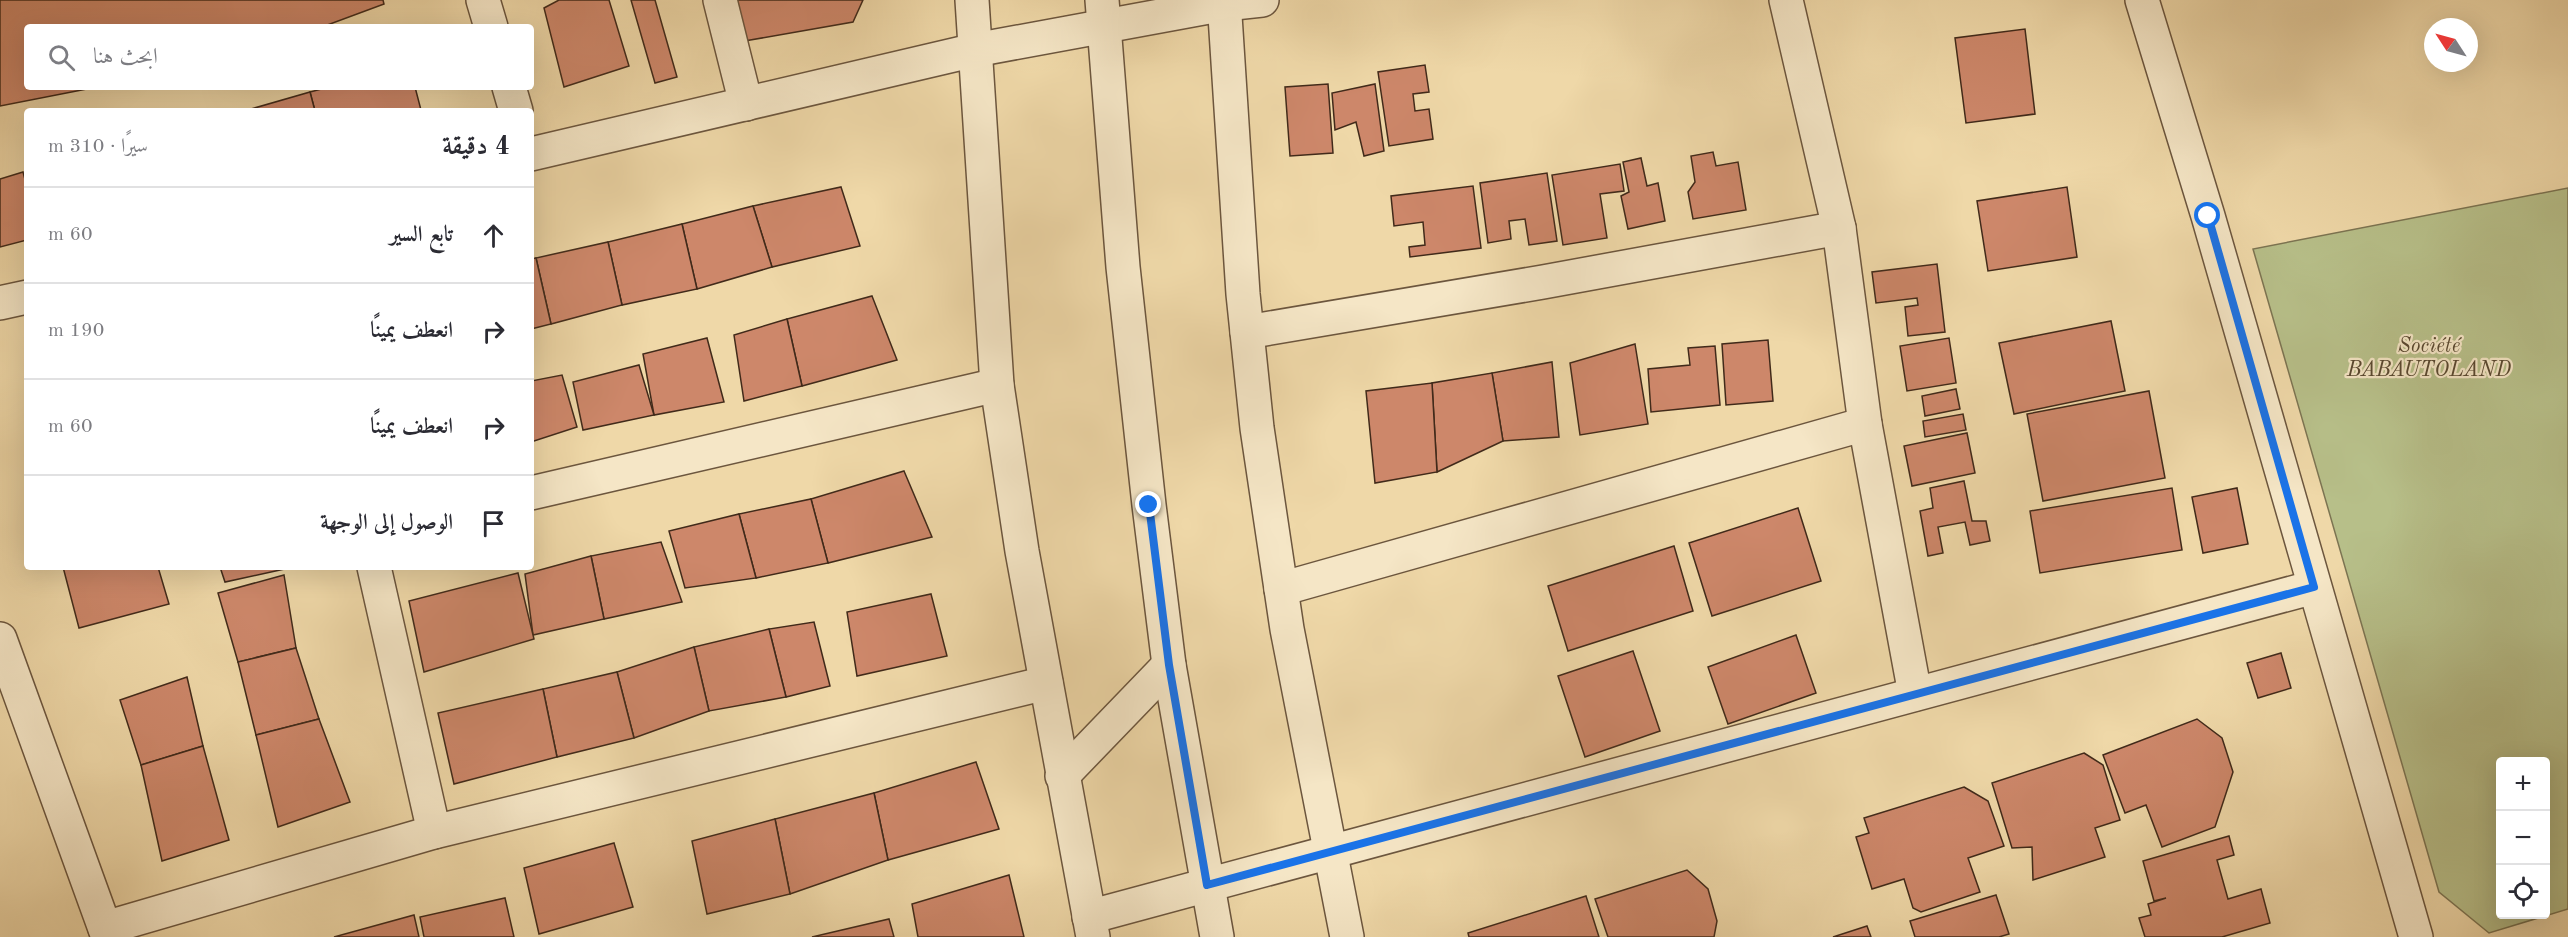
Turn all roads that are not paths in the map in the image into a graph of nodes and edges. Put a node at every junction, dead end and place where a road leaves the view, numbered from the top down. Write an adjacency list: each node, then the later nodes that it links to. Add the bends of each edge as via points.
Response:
1 (483, 0): 9 (street)
2 (720, 0): 12 (street)
3 (972, 0): 10 (street)
4 (1262, 0): 7 (street)
5 (1786, 0): 15 (street)
6 (2142, 0): 23 (street)
7 (1225, 2): 8 (street); 18 (street)
8 (1102, 13): 10 (street); 26 (street, via 1123,267)
9 (490, 24)
10 (975, 50): 12 (street); 19 (street)
11 (510, 90): 13 (street)
12 (746, 104): 14 (street)
13 (515, 108)
14 (534, 153)
15 (1839, 228): 18 (street); 20 (street)
16 (24, 298): 17 (street)
17 (0, 303)
18 (1247, 332): 24 (street)
19 (997, 385): 21 (street); 27 (street)
20 (1864, 424): 24 (street); 28 (street)
21 (534, 492)
22 (375, 570): 30 (street)
23 (2314, 587): 28 (street); 37 (street)
24 (1281, 589): 31 (street)
25 (1, 647): 34 (street)
26 (1169, 665): 29 (street); 32 (street)
27 (1046, 683): 29 (street); 30 (street)
28 (1915, 694): 31 (street)
29 (1062, 776): 33 (street)
30 (434, 832): 34 (street)
31 (1332, 851): 32 (street); 36 (street)
32 (1207, 885): 33 (street); 35 (street)
33 (1091, 927)
34 (106, 932)
35 (1217, 937)
36 (1347, 937)
37 (2416, 937)

